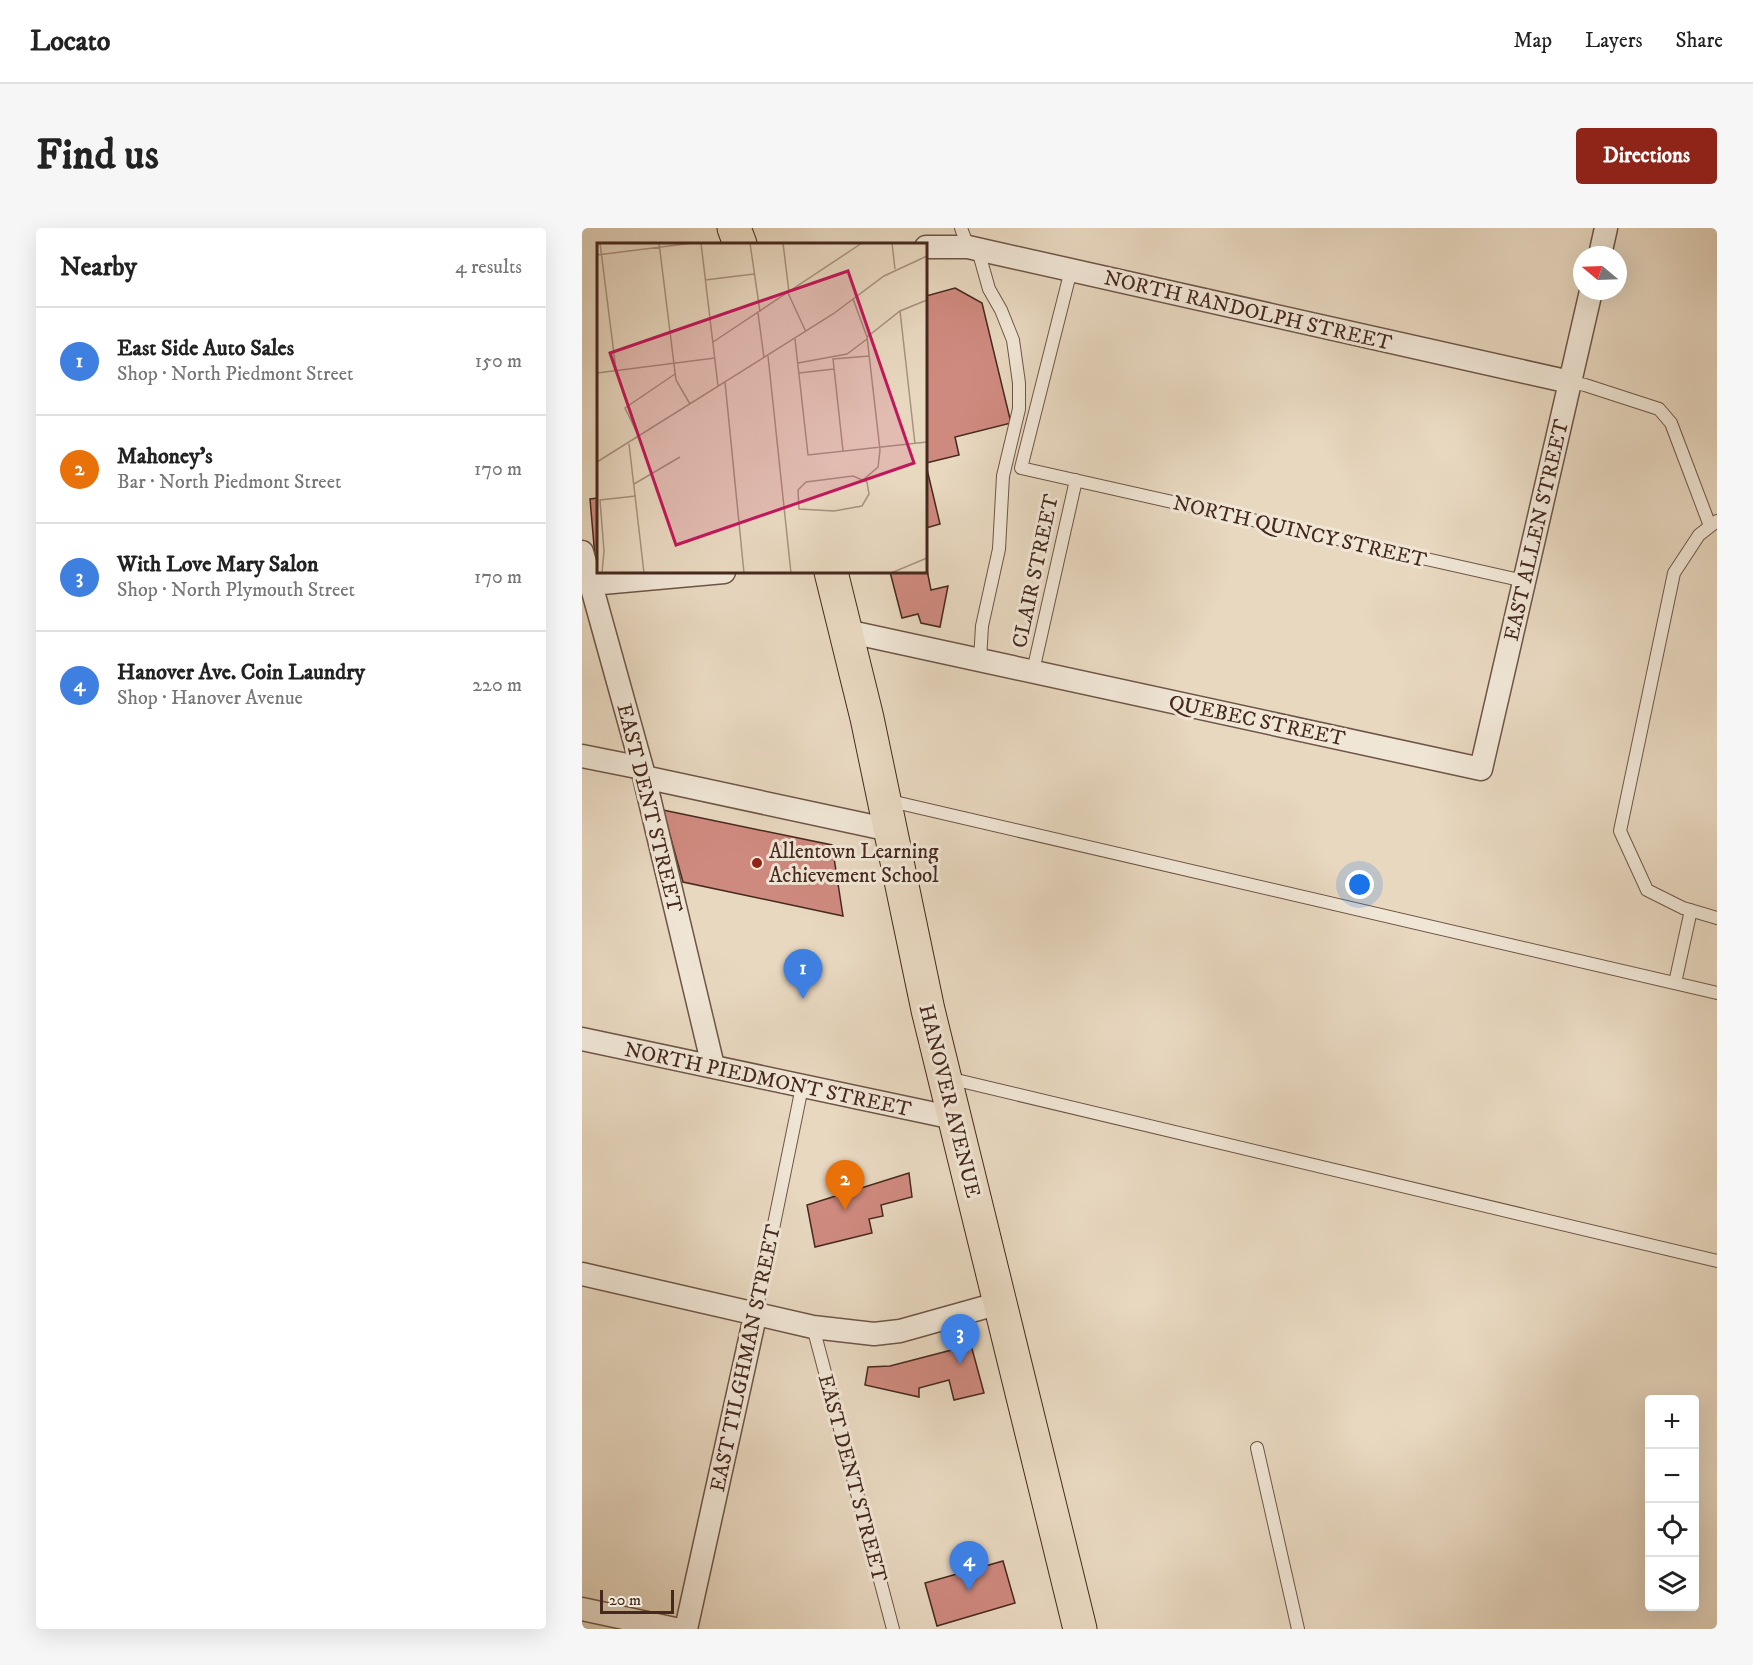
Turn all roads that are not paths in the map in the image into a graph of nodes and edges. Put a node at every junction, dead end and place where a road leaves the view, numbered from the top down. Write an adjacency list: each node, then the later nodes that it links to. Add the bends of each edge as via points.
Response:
1 (734, 228): 4 (main road)
2 (1606, 228): 5 (street)
3 (969, 242): 6 (street, NORTH RANDOLPH STREET); 7 (street, NORTH RANDOLPH STREET); 18 (lane, via 1013,340 1020,383 1018,417 1003,476 999,549 982,626)
4 (740, 243)
5 (1602, 246)
6 (927, 247)
7 (1071, 270): 9 (street, NORTH RANDOLPH STREET); 10 (lane, NORTH QUINCY STREET, via 1022,468)
8 (1589, 300): 9 (street, EAST ALLEN STREET)
9 (1570, 382): 11 (lane, via 1659,410 1671,423); 16 (street, EAST ALLEN STREET)
10 (1076, 480): 16 (lane, NORTH QUINCY STREET); 19 (lane, CLAIR STREET)
11 (1714, 524): 24 (lane, via 1699,535 1674,573 1620,831 1647,890)
12 (582, 552): 15 (street, EAST DENT STREET)
13 (701, 573): 15 (street)
14 (831, 573): 17 (main road, HANOVER AVENUE)
15 (587, 578): 22 (street, EAST DENT STREET)
16 (1524, 581): 21 (street, EAST ALLEN STREET)
17 (846, 631): 18 (street, QUEBEC STREET); 23 (main road, HANOVER AVENUE)
18 (980, 660): 19 (street, QUEBEC STREET)
19 (1034, 671): 21 (street, QUEBEC STREET)
20 (582, 756): 22 (street)
21 (1480, 769)
22 (643, 773): 23 (street); 29 (street, EAST DENT STREET)
23 (887, 815): 26 (lane); 30 (main road, HANOVER AVENUE)
24 (1691, 910): 25 (lane); 26 (lane)
25 (1717, 918)
26 (1675, 983): 27 (lane)
27 (1717, 993)
28 (582, 1039): 29 (street, NORTH PIEDMONT STREET)
29 (713, 1066): 31 (street, NORTH PIEDMONT STREET)
30 (944, 1078): 32 (main road, HANOVER AVENUE); 33 (lane)
31 (802, 1087): 32 (street, NORTH PIEDMONT STREET); 36 (lane, EAST TILGHMAN STREET)
32 (954, 1118): 35 (main road, HANOVER AVENUE)
33 (1717, 1261)
34 (582, 1274): 36 (street)
35 (1000, 1303): 37 (street, via 900,1331 874,1334); 43 (main road, HANOVER AVENUE)
36 (756, 1312): 37 (street); 41 (street, EAST TILGHMAN STREET)
37 (813, 1326): 42 (lane, EAST DENT STREET)
38 (1257, 1448): 44 (lane)
39 (582, 1609): 40 (street)
40 (675, 1629)
41 (686, 1629)
42 (893, 1629)
43 (1080, 1629)
44 (1298, 1629)

